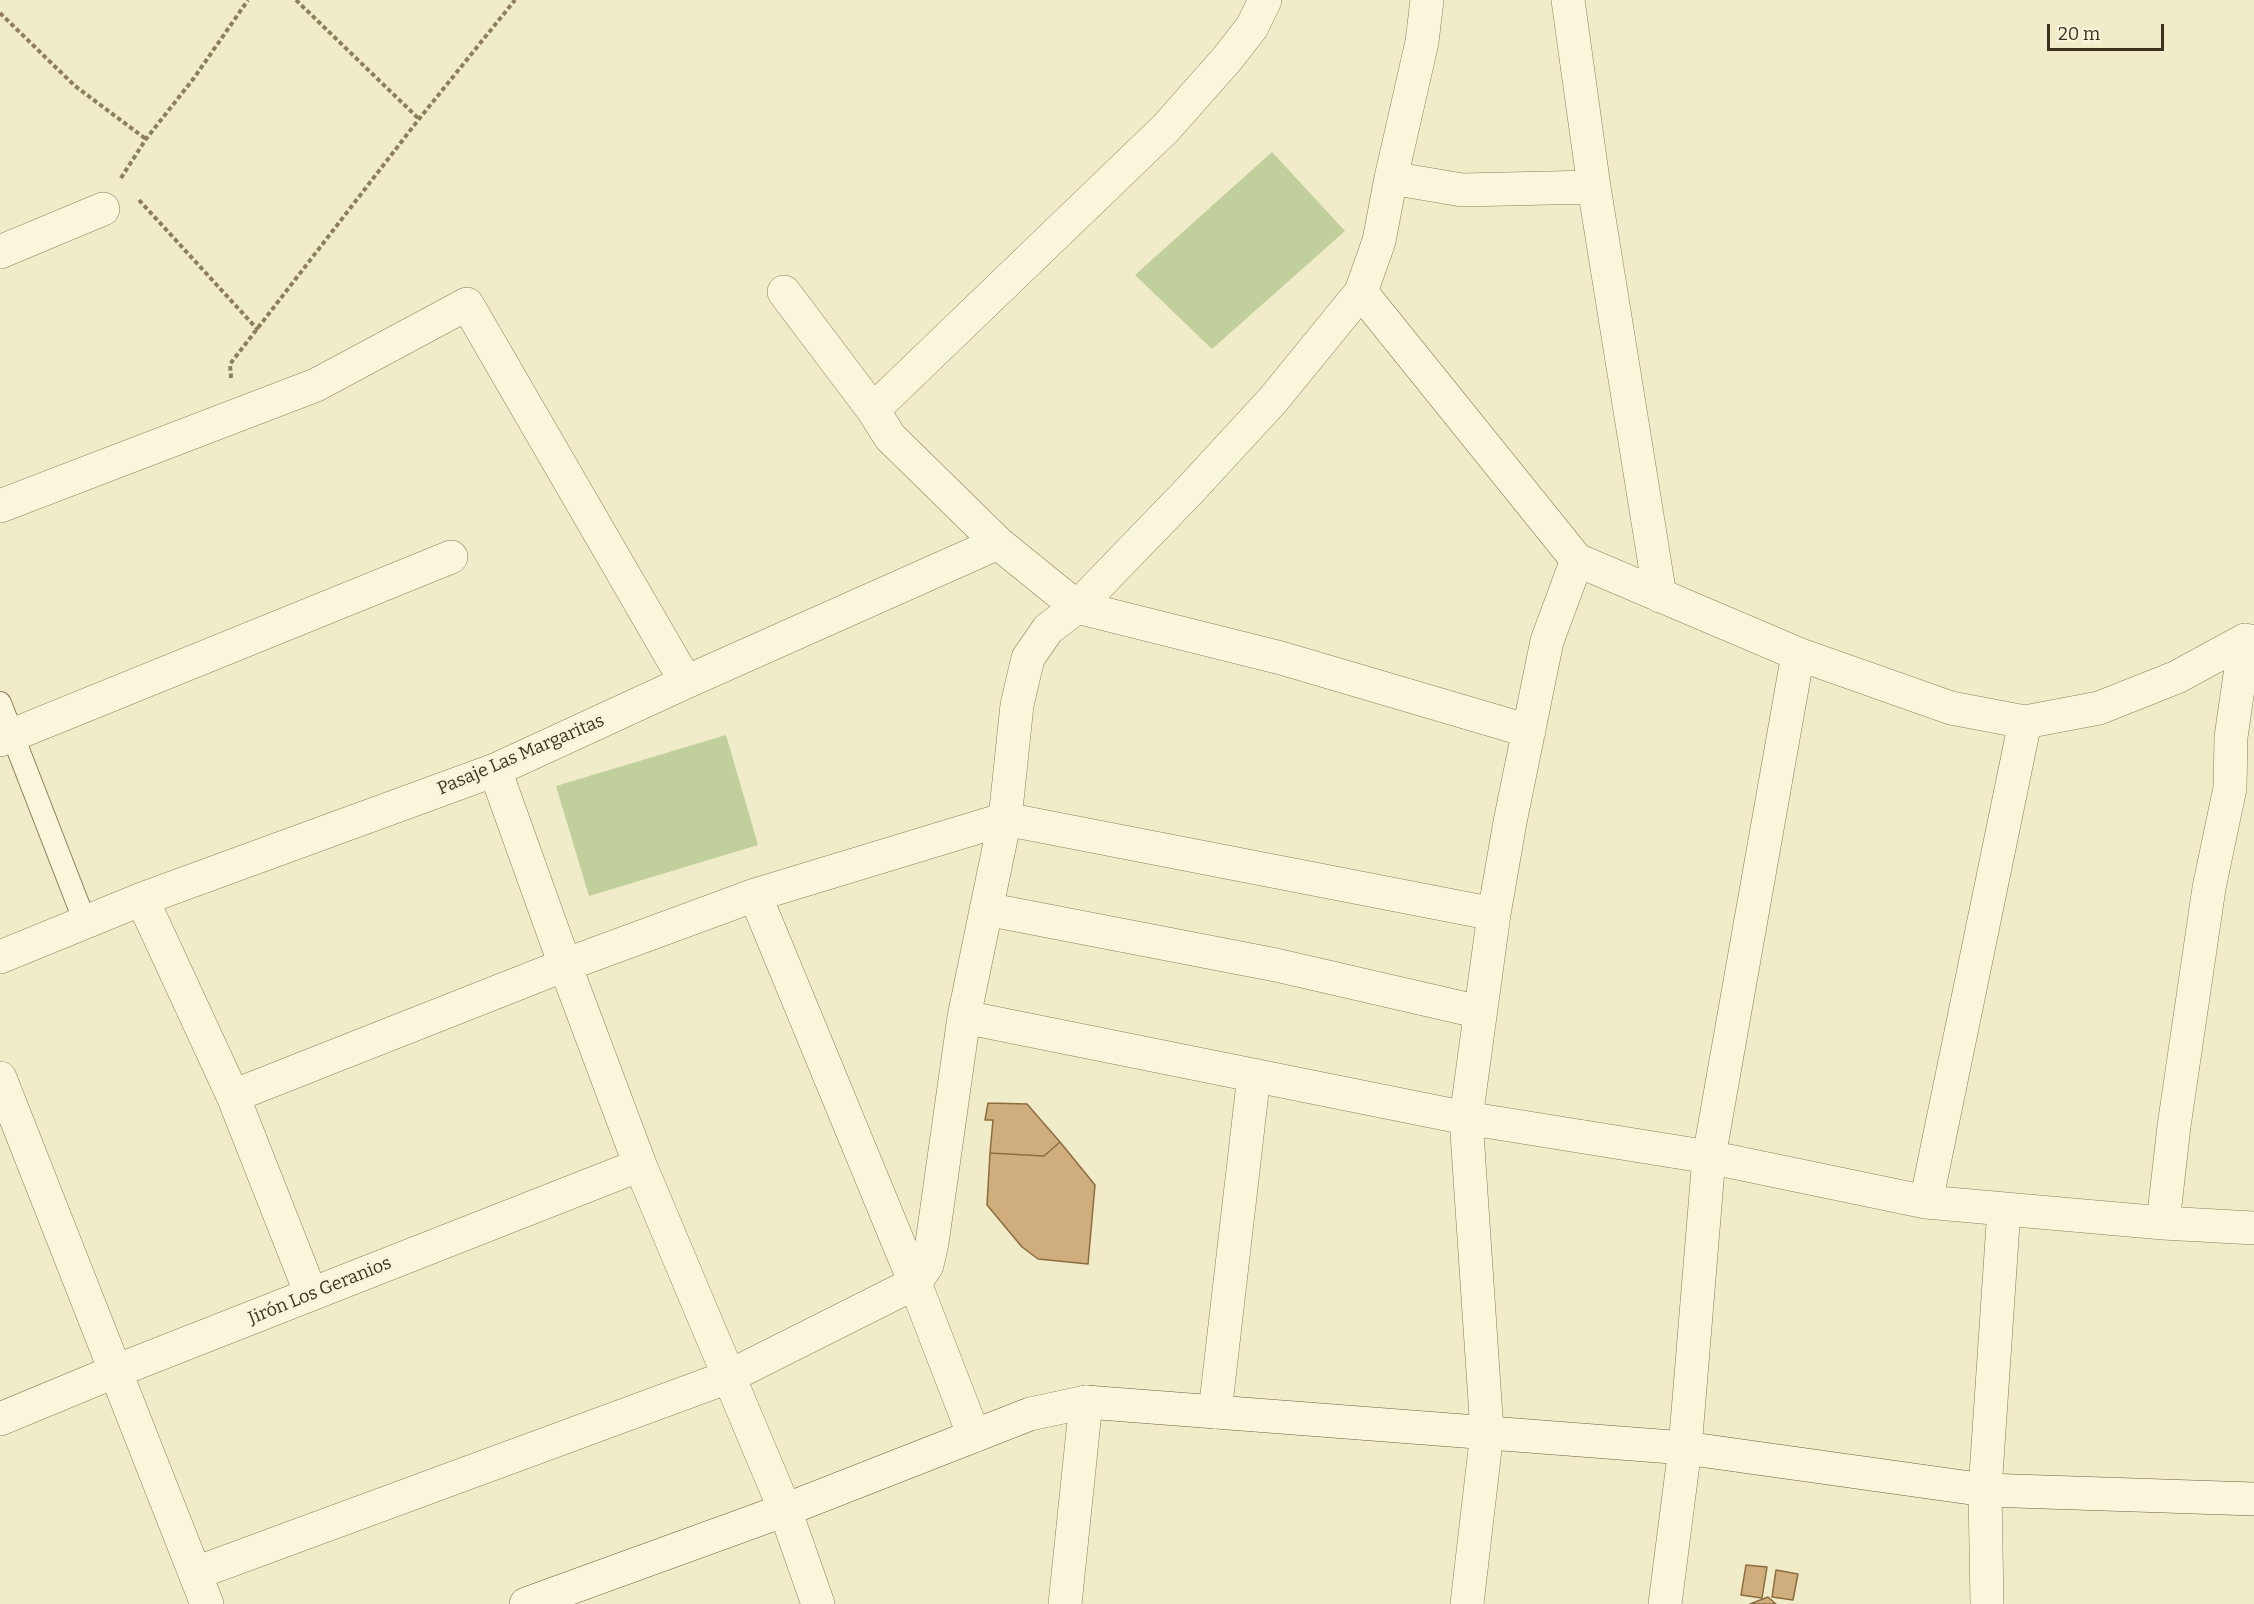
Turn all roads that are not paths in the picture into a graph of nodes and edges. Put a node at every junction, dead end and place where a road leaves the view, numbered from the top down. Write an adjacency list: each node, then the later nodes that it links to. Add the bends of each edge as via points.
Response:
1 (1265, 0): 10 (street, via 1246,35 1166,128)
2 (1427, 0): 4 (street, via 1422,42)
3 (1568, 0): 5 (street)
4 (1391, 178): 5 (street, via 1462,190); 9 (street, via 1379,241)
5 (1594, 187): 15 (street)
6 (103, 209): 7 (street)
7 (0, 252)
8 (784, 292): 10 (street)
9 (1361, 292): 14 (street); 16 (street, via 1273,400)
10 (873, 410): 12 (street, via 890,437)
11 (0, 506): 19 (street, via 316,385 467,304)
12 (998, 543): 16 (street); 19 (street, Pasaje Las Margaritas)
13 (451, 557): 23 (street)
14 (1577, 560): 15 (street); 22 (street, via 1547,641)
15 (1660, 596): 18 (street)
16 (1077, 607): 22 (street, via 1281,658); 25 (street, via 1048,629 1028,658 1017,705)
17 (2250, 641): 21 (street, via 2177,677 2100,708); 43 (street, via 2231,737 2230,788 2209,888)
18 (1798, 654): 21 (street, via 1951,708); 39 (street)
19 (686, 682): 24 (street, Pasaje Las Margaritas)
20 (0, 703): 23 (lane)
21 (2025, 722): 41 (street)
22 (1529, 731): 29 (street)
23 (7, 737): 30 (lane)
24 (495, 770): 27 (street, Pasaje Las Margaritas); 32 (street)
25 (1005, 819): 26 (street); 28 (street); 29 (street)
26 (755, 895): 32 (street); 45 (street)
27 (142, 899): 30 (street, Pasaje Las Margaritas); 37 (street)
28 (986, 909): 33 (street, via 1276,965); 34 (street)
29 (1494, 914): 33 (street)
30 (85, 922): 31 (street, Pasaje Las Margaritas)
31 (0, 957)
32 (565, 965): 37 (street); 40 (street)
33 (1480, 1012): 38 (street)
34 (964, 1017): 35 (street); 45 (street, via 932,1243 927,1265)
35 (1254, 1075): 38 (street); 50 (street)
36 (0, 1078): 47 (street)
37 (233, 1096): 46 (street)
38 (1467, 1118): 39 (street); 52 (street)
39 (1708, 1157): 41 (street); 54 (street)
40 (640, 1165): 46 (street, Jirón Los Geranios); 48 (street)
41 (1926, 1202): 42 (street)
42 (2004, 1209): 43 (street); 55 (street)
43 (2163, 1223): 44 (street)
44 (2254, 1228)
45 (915, 1283): 48 (street); 53 (street)
46 (311, 1294): 47 (street, Jirón Los Geranios)
47 (116, 1371): 51 (street, Jirón Los Geranios); 58 (street)
48 (728, 1377): 57 (street); 58 (street)
49 (1086, 1402): 50 (street); 53 (street, via 1030,1414); 62 (street)
50 (1215, 1412): 52 (street)
51 (0, 1419)
52 (1487, 1432): 54 (street); 63 (street)
53 (975, 1436): 57 (street)
54 (1685, 1448): 55 (street); 64 (street)
55 (1985, 1490): 56 (street); 65 (street)
56 (2254, 1499)
57 (785, 1510): 60 (street); 61 (street)
58 (196, 1574): 59 (street)
59 (207, 1604)
60 (526, 1604)
61 (818, 1604)
62 (1065, 1604)
63 (1467, 1604)
64 (1665, 1604)
65 (1987, 1604)

